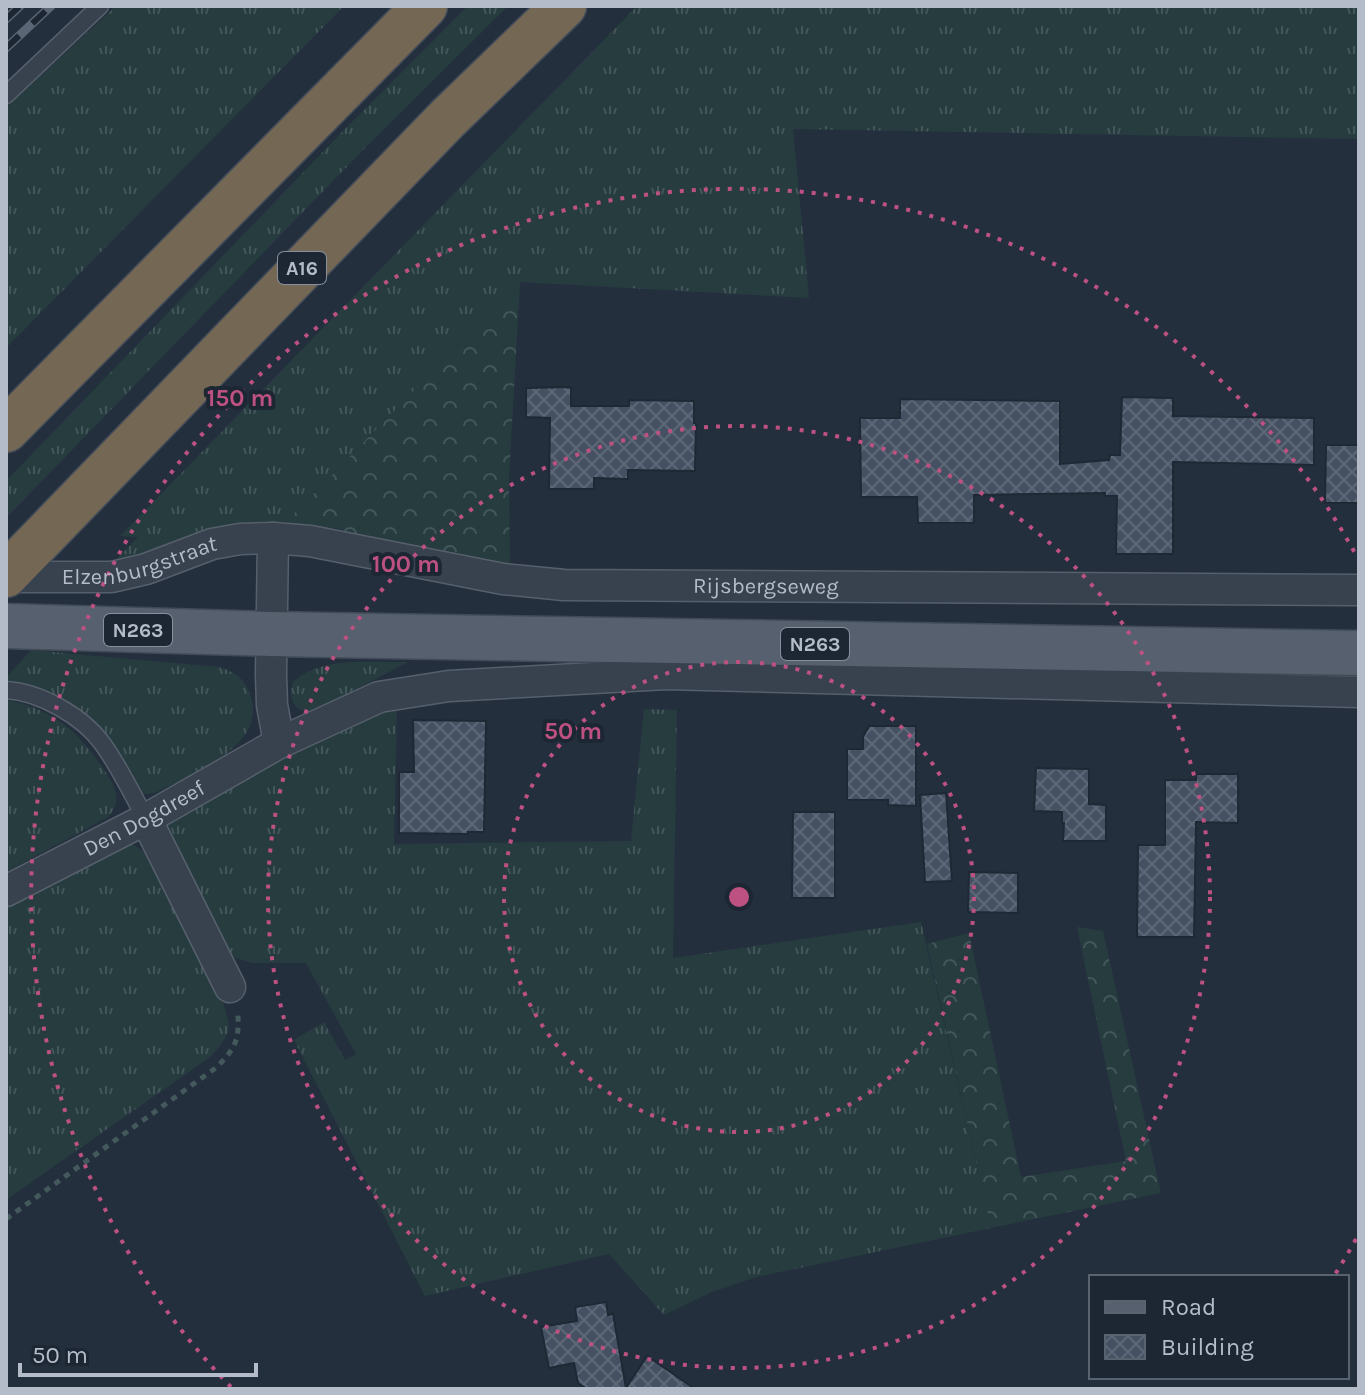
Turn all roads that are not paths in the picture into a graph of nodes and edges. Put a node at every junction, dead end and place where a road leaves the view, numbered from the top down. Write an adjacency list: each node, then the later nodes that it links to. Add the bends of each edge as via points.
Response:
1 (100, 6): 4 (lane)
2 (425, 6): 5 (highway)
3 (564, 6): 7 (highway, A16, via 447,119)
4 (6, 95)
5 (6, 430)
6 (273, 538): 7 (street, Elzenburgstraat, via 212,544 112,577); 8 (street, Rijsbergseweg, via 564,585); 10 (street)
7 (6, 576)
8 (1359, 590)
9 (6, 626): 10 (main road, N263)
10 (271, 634): 11 (main road, N263); 14 (street, via 272,705)
11 (1359, 653)
12 (6, 690): 15 (lane, via 37,696 101,741)
13 (1359, 692): 14 (street, via 666,674 449,686 379,697)
14 (279, 743): 15 (street, Den Dogdreef)
15 (146, 819): 16 (street, Den Dogdreef); 17 (street)
16 (6, 891)
17 (230, 987)

